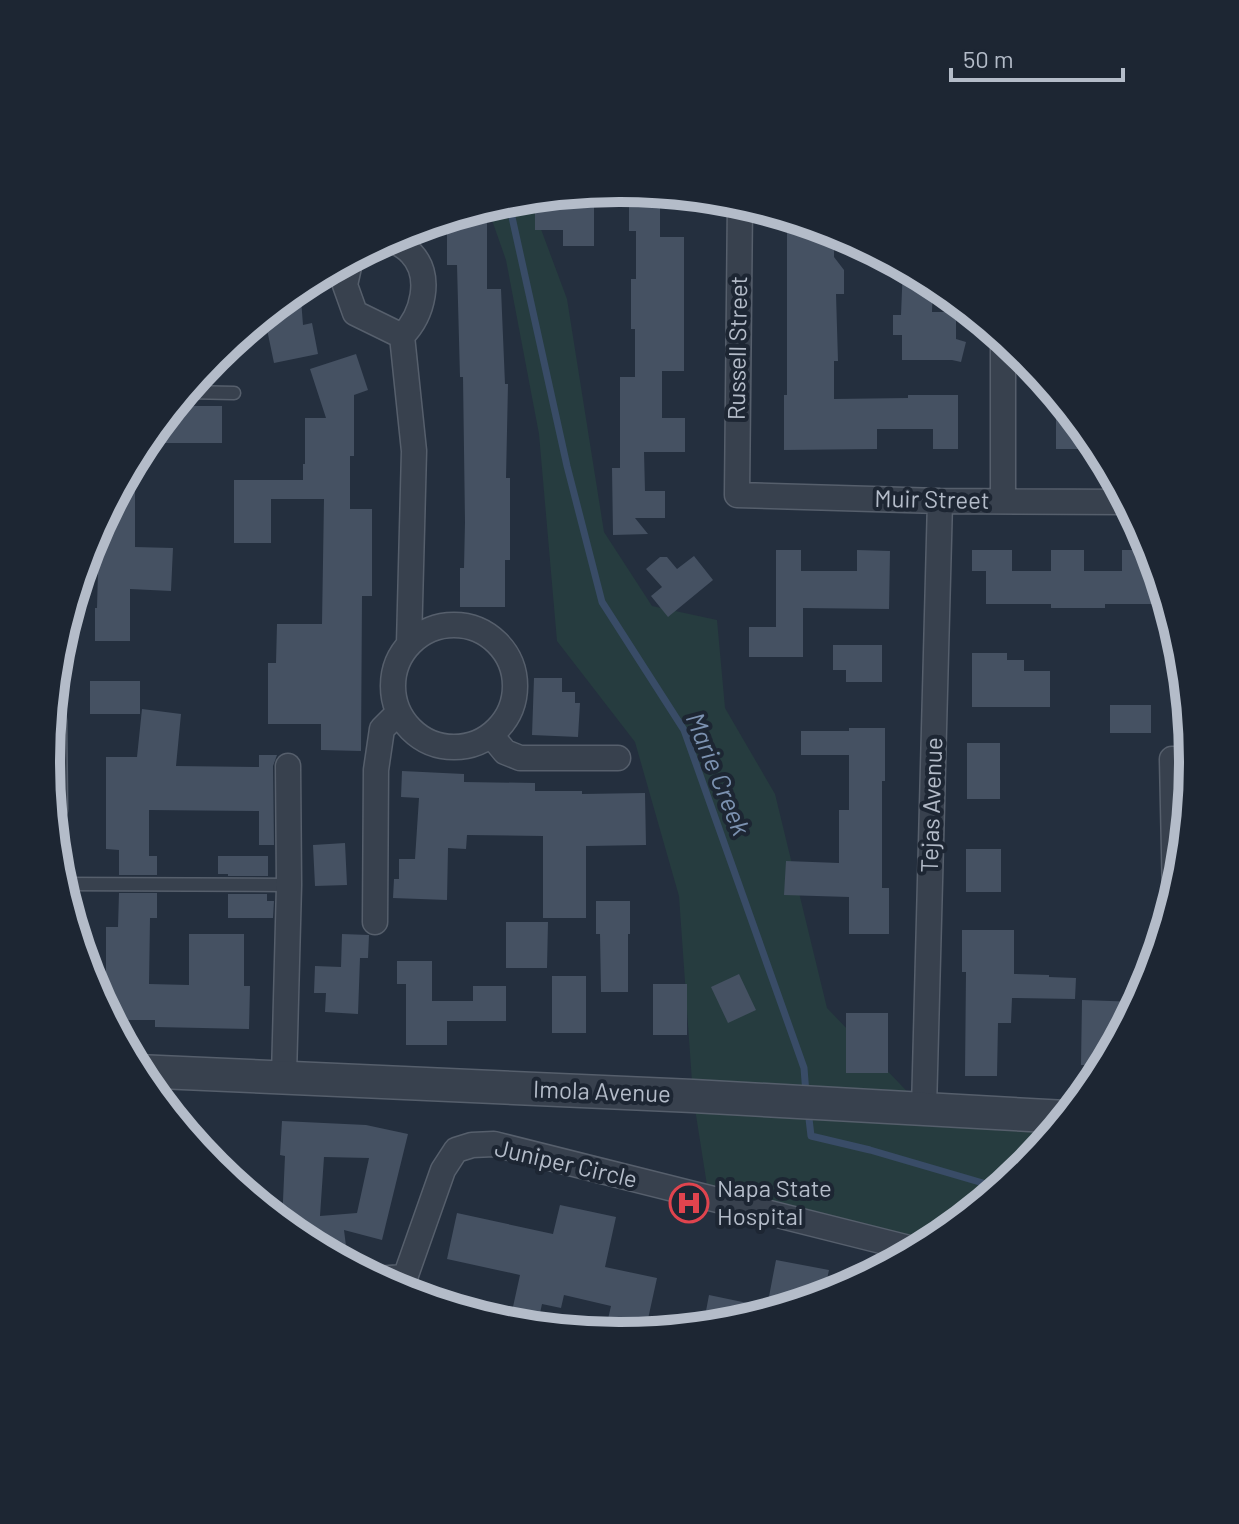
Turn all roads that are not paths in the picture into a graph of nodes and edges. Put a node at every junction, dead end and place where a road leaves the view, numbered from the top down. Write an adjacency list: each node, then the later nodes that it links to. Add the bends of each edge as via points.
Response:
1 (740, 216): 8 (street, Russell Street)
2 (402, 246): 4 (street, via 424,272 414,325)
3 (348, 273): 4 (street, via 345,285 355,313)
4 (402, 336): 12 (street, via 414,451)
5 (1003, 355): 10 (street)
6 (200, 392): 7 (lane)
7 (234, 393)
8 (737, 495): 9 (street, Muir Street)
9 (940, 501): 10 (street, Muir Street); 24 (street, Tejas Avenue)
10 (1003, 501): 11 (street, Muir Street)
11 (1114, 502)
12 (409, 644): 13 (street, via 393,681); 14 (street, via 425,632 465,626 500,645 511,662 514,702)
13 (398, 713): 14 (street, via 433,744 473,745); 21 (street, via 382,729 376,770)
14 (491, 735): 15 (street, via 505,752 520,758)
15 (618, 758)
16 (1179, 759): 18 (street, via 1172,759)
17 (288, 766): 20 (street)
18 (1174, 837)
19 (74, 884): 20 (lane)
20 (289, 885): 23 (street)
21 (375, 922)
22 (153, 1072): 23 (street, Imola Avenue)
23 (284, 1076): 24 (street, Imola Avenue)
24 (924, 1109): 25 (street, Imola Avenue)
25 (1052, 1116)
26 (901, 1246): 27 (street, Juniper Circle, via 494,1144 472,1145 456,1150 443,1170)
27 (404, 1279)

